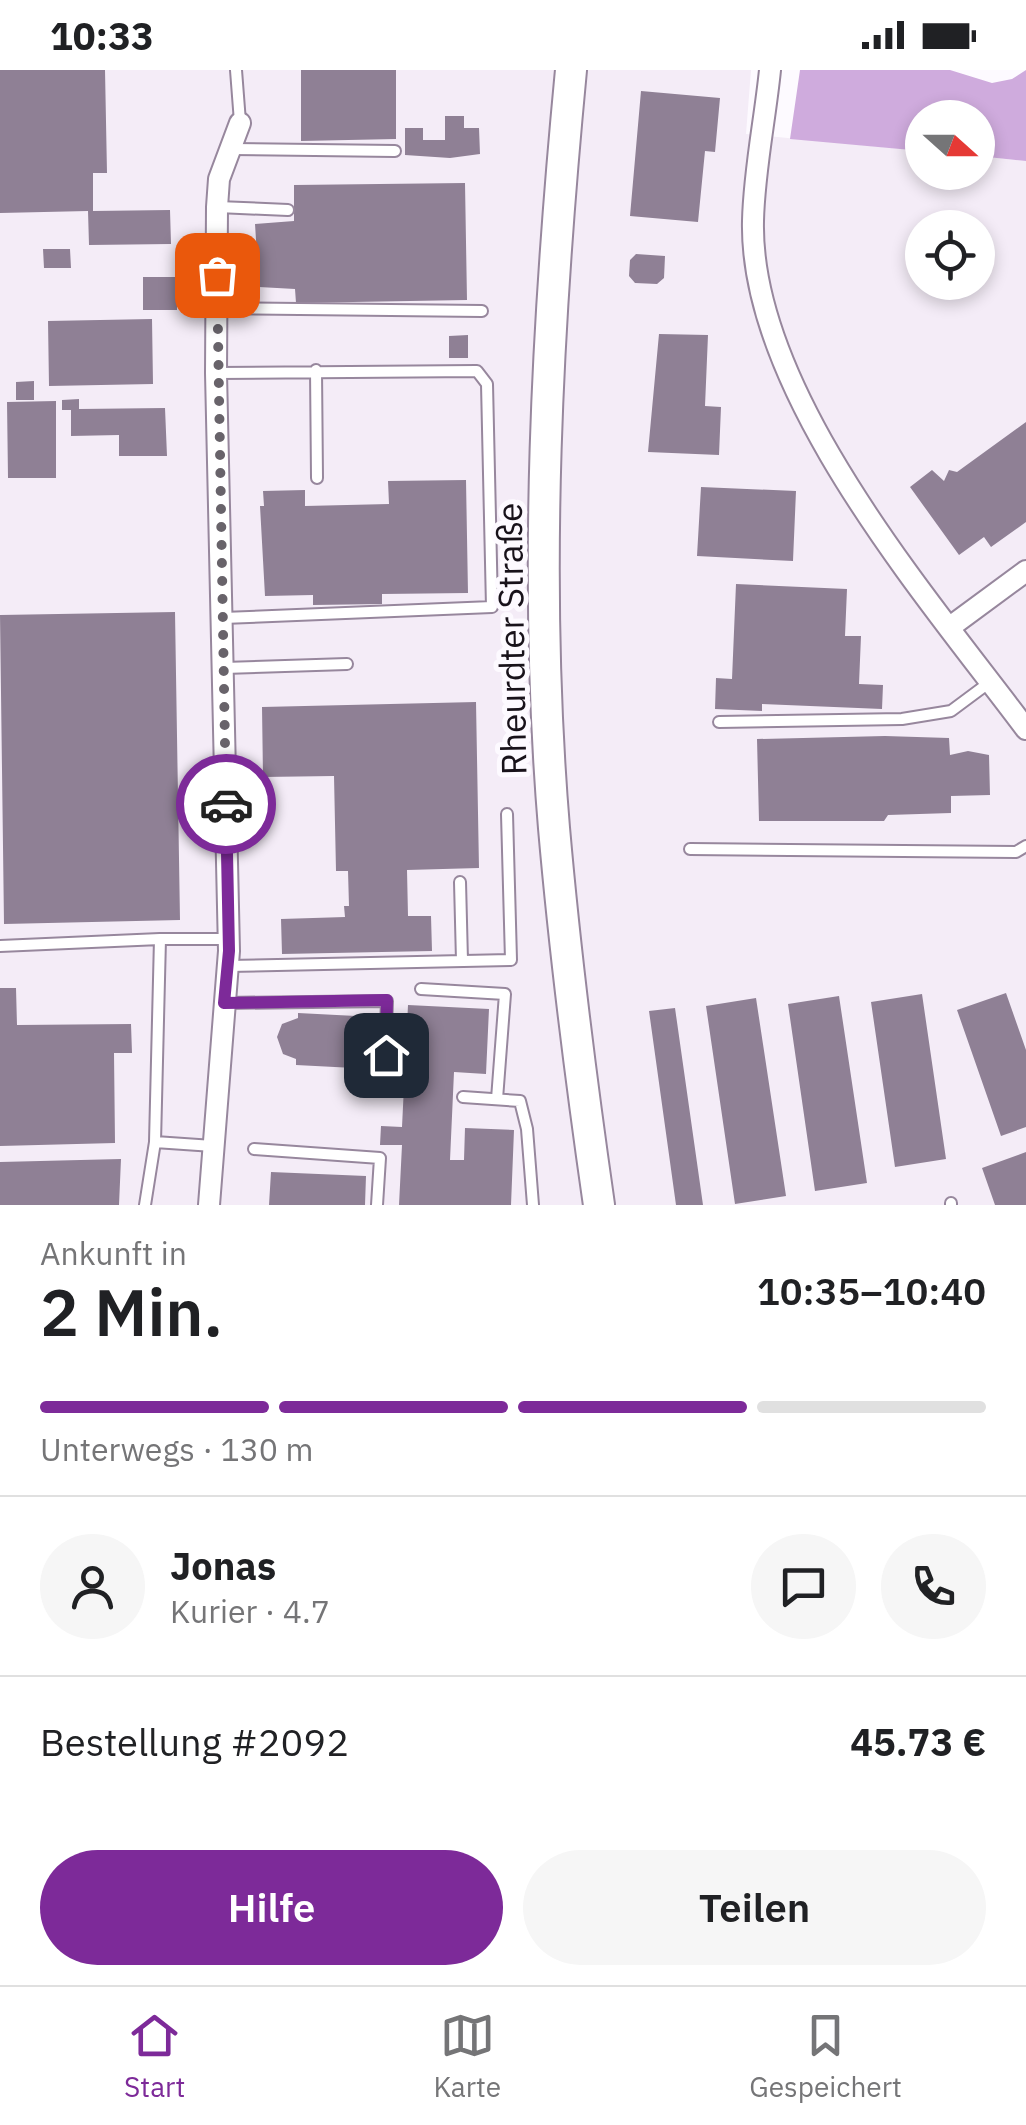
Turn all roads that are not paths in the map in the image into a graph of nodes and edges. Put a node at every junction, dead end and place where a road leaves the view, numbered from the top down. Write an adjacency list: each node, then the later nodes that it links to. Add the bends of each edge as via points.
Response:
1 (236, 70): 4 (lane)
2 (571, 70): 43 (main road, Rheurdter Straße, via 554,239 545,580 554,827)
3 (770, 70): 16 (street, via 753,224 778,348 827,453)
4 (240, 124): 5 (street)
5 (230, 149): 6 (lane); 7 (street, via 218,178)
6 (395, 151)
7 (217, 207): 8 (lane); 9 (street)
8 (288, 210)
9 (217, 308): 10 (lane); 12 (street)
10 (482, 311)
11 (316, 370): 12 (lane); 13 (lane); 15 (lane, via 477,371 487,384 492,608)
12 (216, 373): 15 (street)
13 (317, 478)
14 (1026, 571): 16 (street)
15 (222, 618): 18 (street)
16 (950, 627): 19 (street)
17 (347, 664): 18 (lane)
18 (224, 668): 26 (street)
19 (990, 682): 20 (lane, via 951,711 902,719); 21 (street)
20 (719, 722)
21 (1026, 729)
22 (506, 814): 29 (lane, via 511,960)
23 (1026, 846): 24 (lane, via 1016,852)
24 (690, 848)
25 (460, 882): 29 (lane)
26 (228, 938): 27 (lane); 30 (street)
27 (160, 939): 28 (lane); 36 (lane)
28 (0, 946)
29 (462, 961): 30 (lane)
30 (228, 966): 32 (street)
31 (421, 989): 35 (lane, via 505,994)
32 (224, 1003): 33 (lane, via 387,1000); 37 (street)
33 (386, 1055)
34 (462, 1097): 35 (lane)
35 (497, 1099): 42 (lane, via 520,1101)
36 (155, 1142): 37 (lane); 39 (lane)
37 (214, 1146): 40 (street)
38 (254, 1150): 41 (lane, via 380,1158)
39 (146, 1205)
40 (210, 1205)
41 (377, 1205)
42 (532, 1205)
43 (599, 1205)

